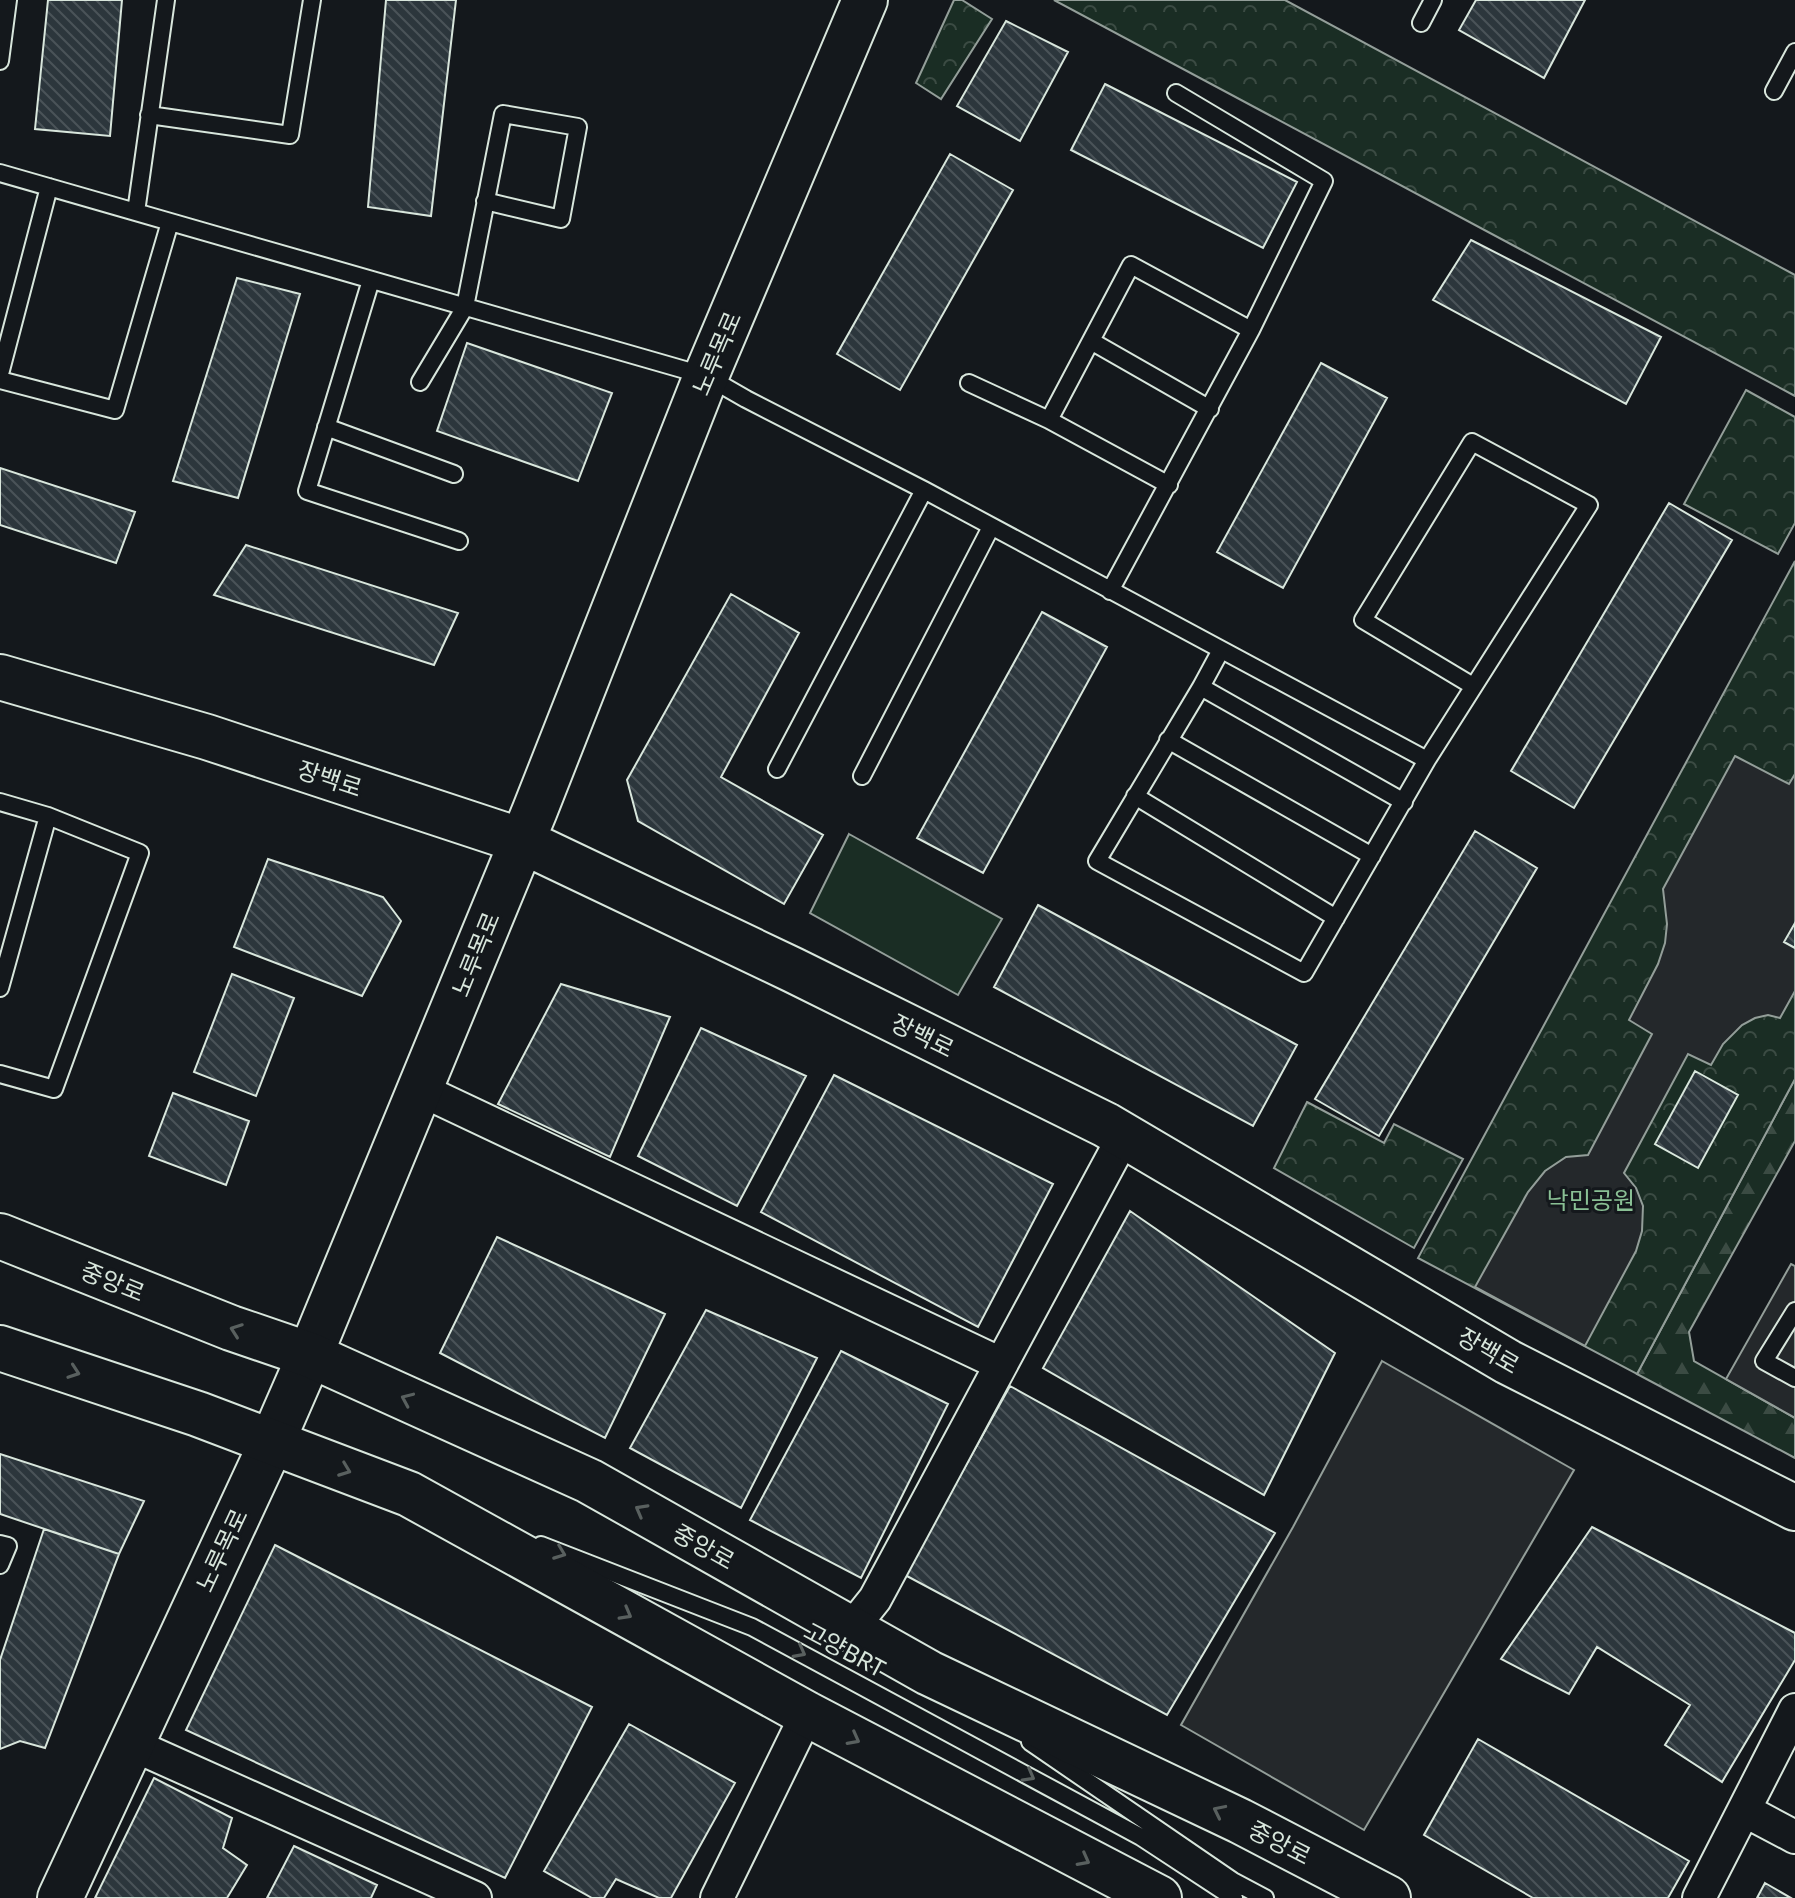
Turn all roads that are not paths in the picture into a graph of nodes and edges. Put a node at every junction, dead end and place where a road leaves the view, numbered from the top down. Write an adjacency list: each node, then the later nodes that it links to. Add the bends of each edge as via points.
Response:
1 (8, 0): 8 (lane)
2 (166, 0): 11 (lane)
3 (312, 0): 11 (lane, via 290,135)
4 (865, 0): 22 (main road, 노루목로)
5 (1433, 0): 6 (lane)
6 (1421, 23)
7 (1795, 52): 9 (lane)
8 (0, 61)
9 (1774, 91)
10 (1176, 93): 19 (lane, via 1324,181)
11 (149, 115): 15 (lane)
12 (0, 173): 13 (lane)
13 (49, 187): 15 (lane); 21 (lane)
14 (485, 201): 14 (lane, via 503,114 578,127 561,219); 18 (lane)
15 (136, 212): 16 (lane)
16 (170, 222): 17 (lane); 23 (lane, via 115,410)
17 (371, 280): 18 (lane); 28 (lane)
18 (465, 307): 22 (lane); 24 (lane)
19 (1251, 330): 20 (lane, via 1131,265); 26 (lane)
20 (1091, 341): 26 (lane); 27 (lane)
21 (0, 374)
22 (706, 376): 31 (lane); 47 (main road, 노루목로)
23 (0, 380)
24 (420, 382)
25 (969, 383): 27 (lane)
26 (1210, 409): 30 (lane)
27 (1049, 420): 30 (lane)
28 (326, 427): 29 (lane); 33 (lane, via 307,491)
29 (454, 474)
30 (1169, 485): 34 (lane)
31 (924, 490): 32 (lane); 41 (lane)
32 (991, 527): 34 (lane); 42 (lane)
33 (459, 541)
34 (1110, 591): 35 (lane)
35 (1221, 650): 38 (lane); 40 (lane)
36 (0, 677): 47 (main road, 장백로, via 207,737)
37 (1473, 686): 37 (lane, via 1589,505 1472,442 1363,620); 40 (lane)
38 (1201, 687): 39 (lane); 45 (lane)
39 (1168, 740): 43 (lane); 48 (lane)
40 (1427, 760): 45 (lane)
41 (777, 769)
42 (862, 776)
43 (1135, 796): 49 (lane); 49 (lane, via 1097,861 1304,973)
44 (0, 802): 46 (lane)
45 (1404, 802): 48 (lane)
46 (48, 816): 50 (lane); 51 (lane, via 140,853 54,1089)
47 (522, 841): 52 (main road, 노루목로); 53 (main road, 장백로)
48 (1372, 856): 49 (lane)
49 (1336, 918)
50 (0, 988)
51 (0, 1074)
52 (419, 1089): 57 (main road, 노루목로); 58 (street)
53 (1124, 1136): 58 (street); 62 (main road, 장백로, via 1508,1362)
54 (0, 1236): 57 (main road, 중앙로, one-way to 54)
55 (1795, 1311): 59 (lane, via 1764,1361)
56 (0, 1348): 60 (main road, one-way to 60)
57 (310, 1355): 60 (main road, 노루목로); 65 (main road, 중앙로, one-way to 57, via 589,1481)
58 (1001, 1364): 65 (street, via 875,1599)
59 (1795, 1378)
60 (272, 1442): 61 (main road, one-way to 61); 69 (main road, 노루목로)
61 (409, 1494): 68 (main road, one-way to 68); 76 (lane, 고양BRT, one-way to 76, via 752,1627 1141,1837)
62 (1795, 1508)
63 (0, 1544): 64 (lane, via 8,1546)
64 (0, 1565)
65 (851, 1629): 66 (main road, 중앙로)
66 (929, 1673): 77 (lane); 78 (main road, 중앙로, one-way to 66)
67 (1795, 1710): 70 (street)
68 (807, 1714): 74 (street); 75 (main road, one-way to 75)
69 (131, 1744): 72 (main road, 노루목로); 73 (street)
70 (1744, 1810): 71 (street); 79 (street)
71 (1795, 1837)
72 (60, 1898)
73 (475, 1898)
74 (717, 1898)
75 (1159, 1898)
76 (1234, 1898)
77 (1265, 1898)
78 (1388, 1898)
79 (1699, 1898)

